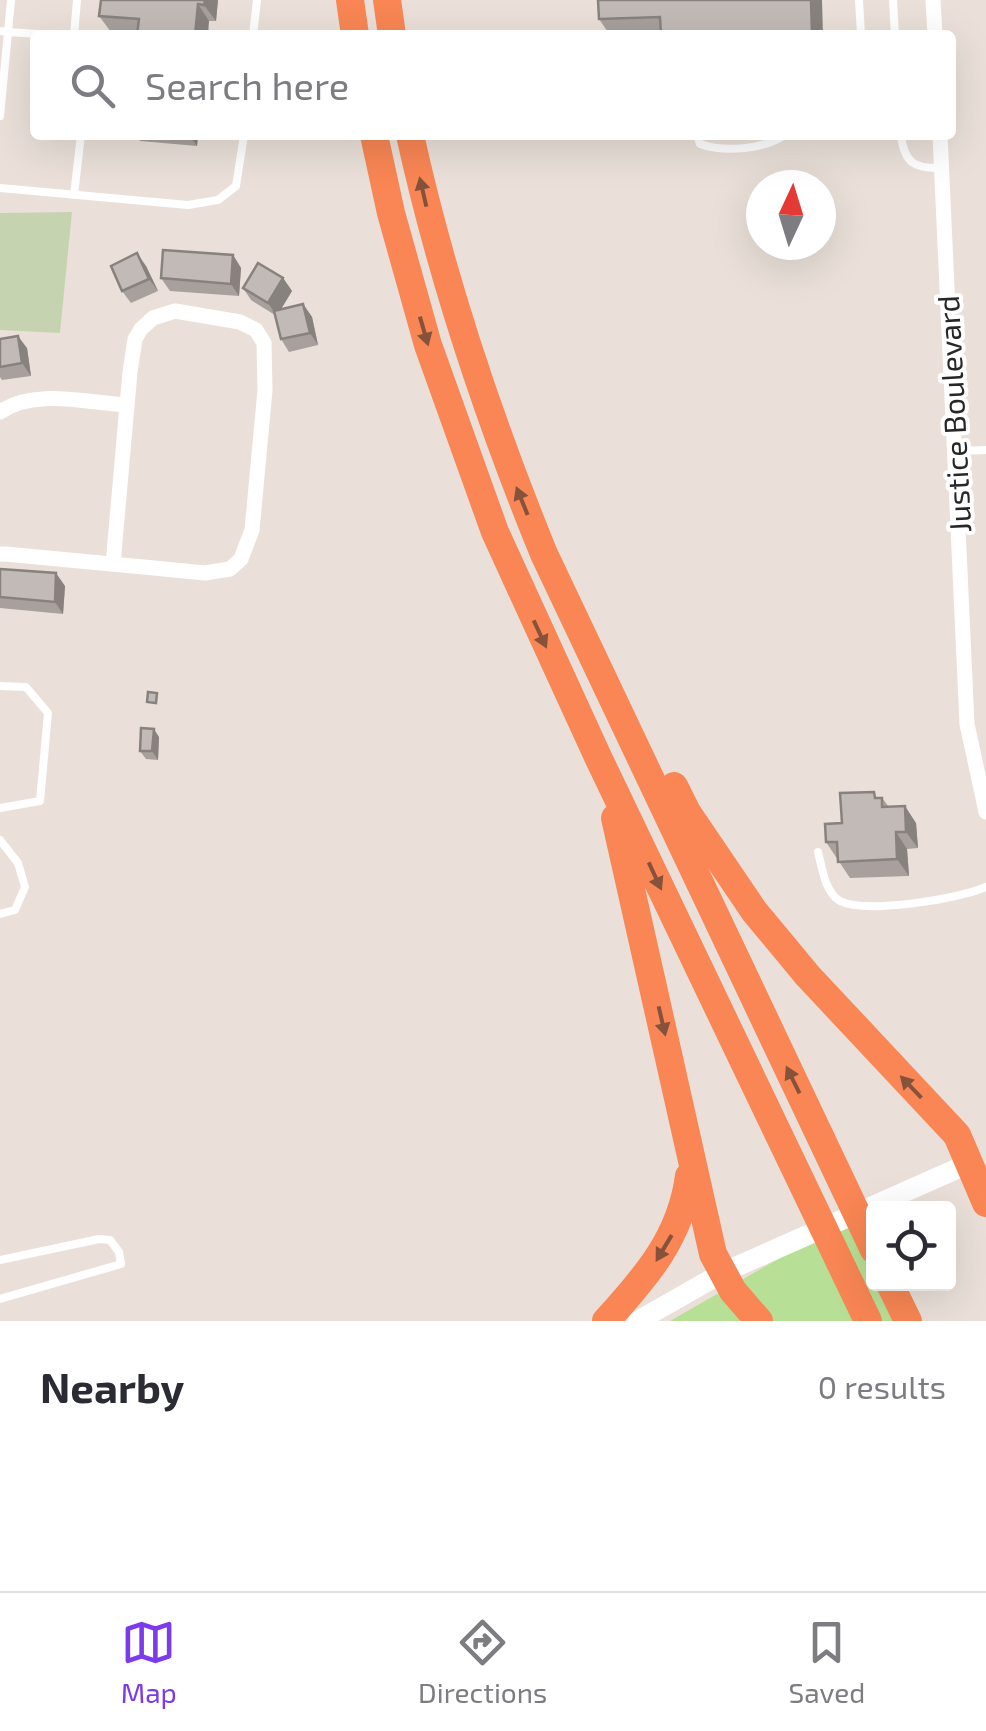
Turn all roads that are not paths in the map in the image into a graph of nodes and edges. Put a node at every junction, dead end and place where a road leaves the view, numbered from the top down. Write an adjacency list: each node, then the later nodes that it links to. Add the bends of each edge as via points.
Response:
1 (12, 0): 16 (lane)
2 (77, 0): 9 (lane)
3 (256, 0): 10 (lane)
4 (350, 0): 11 (highway)
5 (387, 0): 12 (highway)
6 (859, 0): 13 (lane)
7 (893, 0): 14 (lane)
8 (933, 0): 15 (street)
9 (74, 30)
10 (253, 30)
11 (355, 30)
12 (391, 30)
13 (861, 30)
14 (896, 30)
15 (934, 30)
16 (4, 32): 17 (lane); 18 (lane)
17 (30, 34)
18 (0, 116)
19 (80, 140): 29 (lane)
20 (243, 140): 29 (lane, via 236,186 218,200 188,204)
21 (375, 140): 38 (highway, one-way to 38, via 428,345 472,476)
22 (411, 140): 35 (highway, one-way to 22, via 461,333)
23 (698, 140): 24 (lane, via 716,148)
24 (778, 140)
25 (902, 140): 27 (lane, via 904,155 918,169)
26 (940, 140): 27 (street, Justice Boulevard)
27 (941, 168): 33 (street, Justice Boulevard)
28 (0, 188): 29 (lane)
29 (74, 195)
30 (127, 405): 31 (street, via 31,398); 36 (street); 36 (street, via 135,340 153,318 175,311 240,322 264,342 252,530 241,560 205,573)
31 (0, 412)
32 (986, 450): 33 (lane)
33 (956, 451): 40 (street, Justice Boulevard, via 968,724)
34 (0, 554): 36 (street)
35 (544, 554): 46 (highway, one-way to 35, via 957,1135 808,976 719,861); 48 (highway, one-way to 35)
36 (113, 564)
37 (0, 686): 39 (lane, via 26,687 48,713 40,800)
38 (598, 756): 45 (highway, one-way to 45); 56 (highway, one-way to 56)
39 (0, 808)
40 (986, 812)
41 (2, 846): 44 (lane, via 18,862 25,888 15,910)
42 (818, 852): 43 (lane, via 828,889 839,901 904,904)
43 (986, 886)
44 (0, 914)
45 (691, 1160): 50 (highway); 53 (highway, one-way to 53, via 673,1234)
46 (970, 1163): 47 (highway); 50 (main road)
47 (986, 1203)
48 (866, 1233)
49 (0, 1260): 52 (lane, via 99,1239 110,1240 122,1264)
50 (722, 1273): 54 (main road); 55 (highway)
51 (893, 1291): 57 (highway)
52 (0, 1299)
53 (606, 1321)
54 (638, 1321)
55 (758, 1321)
56 (868, 1321)
57 (908, 1321)

